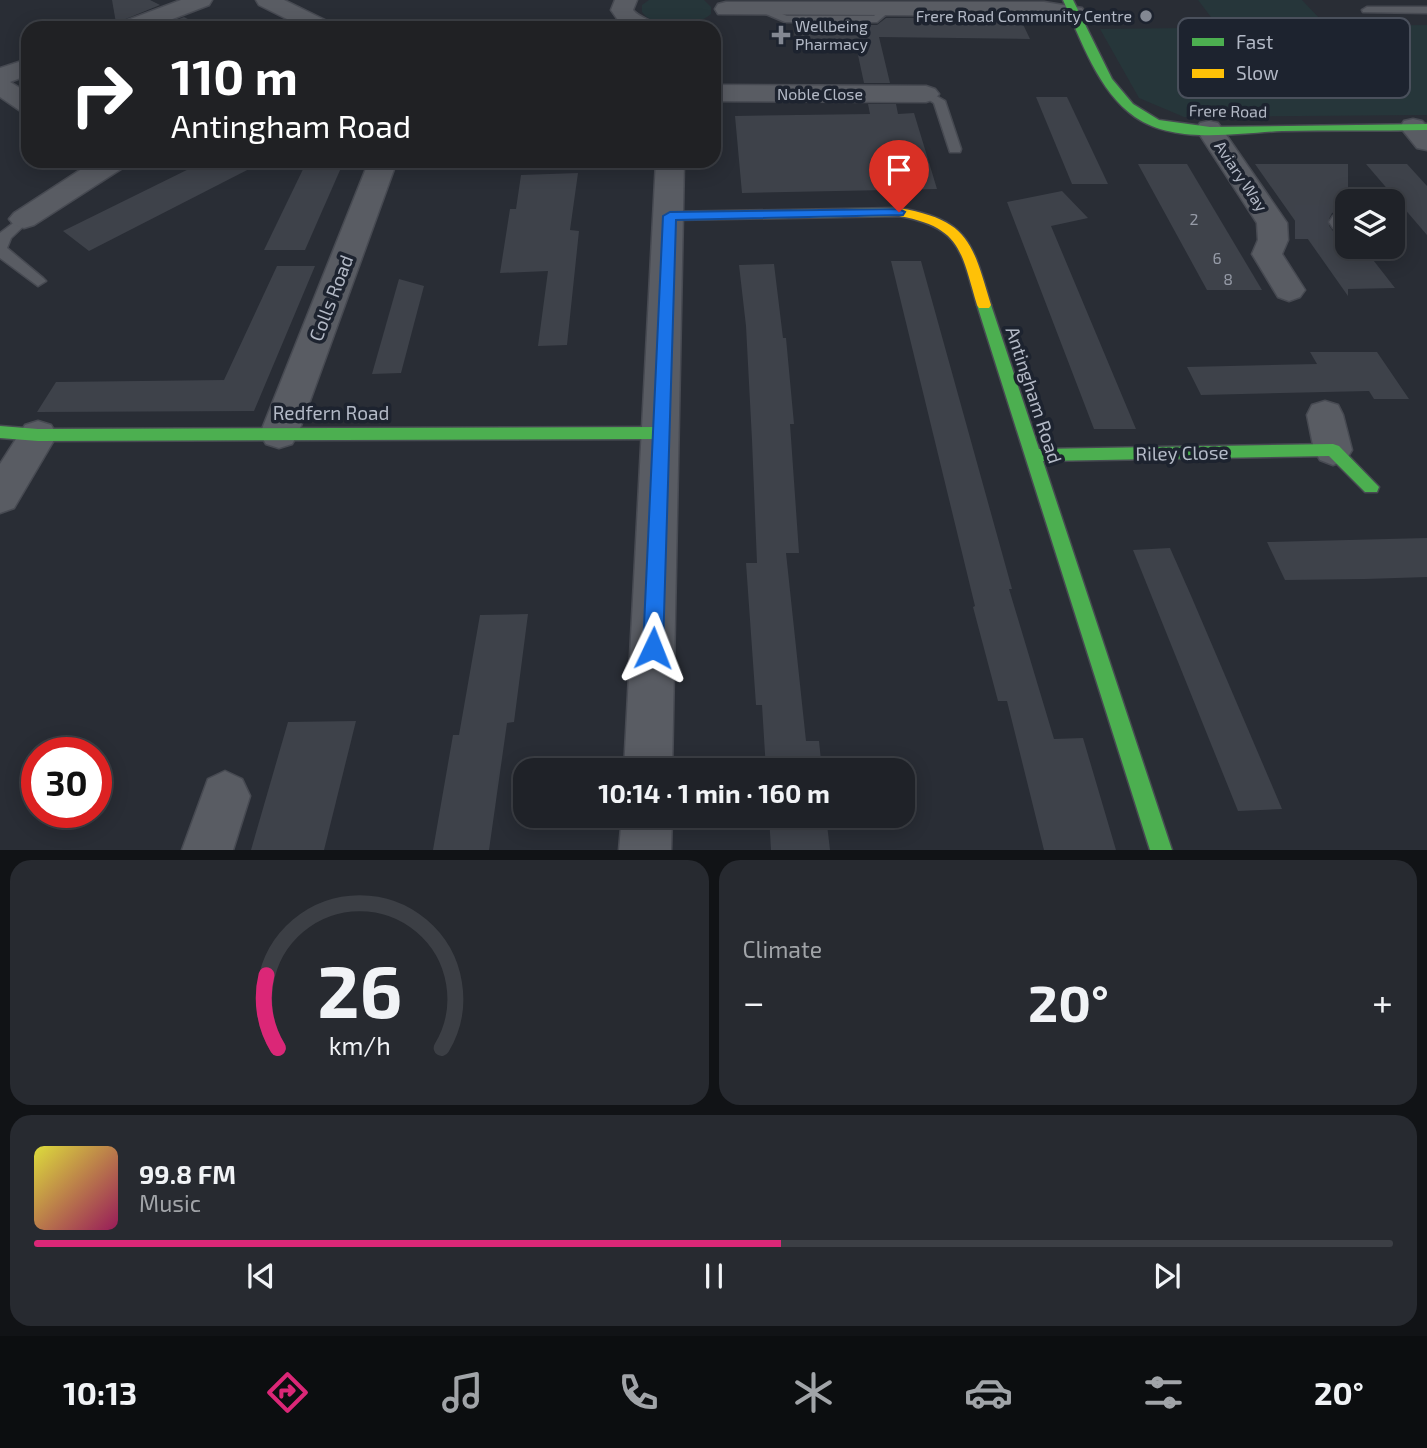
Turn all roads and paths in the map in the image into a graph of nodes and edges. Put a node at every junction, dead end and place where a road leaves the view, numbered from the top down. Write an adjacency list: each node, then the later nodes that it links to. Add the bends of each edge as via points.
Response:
1 (267, 0): 9 (street)
2 (626, 0): 10 (street, via 622,10)
3 (193, 1): 8 (street)
4 (1071, 6): 7 (street); 17 (street, Frere Road, via 1128,108 1162,124)
5 (1367, 10): 6 (lane)
6 (1427, 10)
7 (719, 11)
8 (145, 21)
9 (309, 21)
10 (631, 21)
11 (21, 69): 12 (street)
12 (0, 77)
13 (0, 86): 16 (street)
14 (721, 93): 15 (street, Noble Close)
15 (926, 94): 19 (lane, via 939,101)
16 (21, 100)
17 (1209, 129): 18 (street, Frere Road); 27 (street, Aviary Way, via 1283,223 1267,254)
18 (1422, 132)
19 (955, 149)
20 (103, 168): 24 (street)
21 (380, 168): 30 (street, Colls Road)
22 (670, 168): 23 (street)
23 (670, 216): 29 (street); 32 (street, Antingham Road, via 899,212 943,221 957,231 965,245)
24 (24, 219): 25 (lane, via 5,236)
25 (0, 248): 26 (lane)
26 (37, 281)
27 (1289, 290)
28 (0, 432): 31 (street, Redfern Road)
29 (661, 433): 30 (street, Redfern Road); 35 (street)
30 (279, 434): 31 (street, Redfern Road)
31 (38, 435): 34 (street)
32 (1031, 455): 33 (street, Riley Close, via 1329,432); 40 (street, Antingham Road)
33 (1371, 487)
34 (0, 497)
35 (648, 758)
36 (225, 796): 38 (street)
37 (646, 828): 39 (street)
38 (207, 849)
39 (645, 849)
40 (1161, 849)

